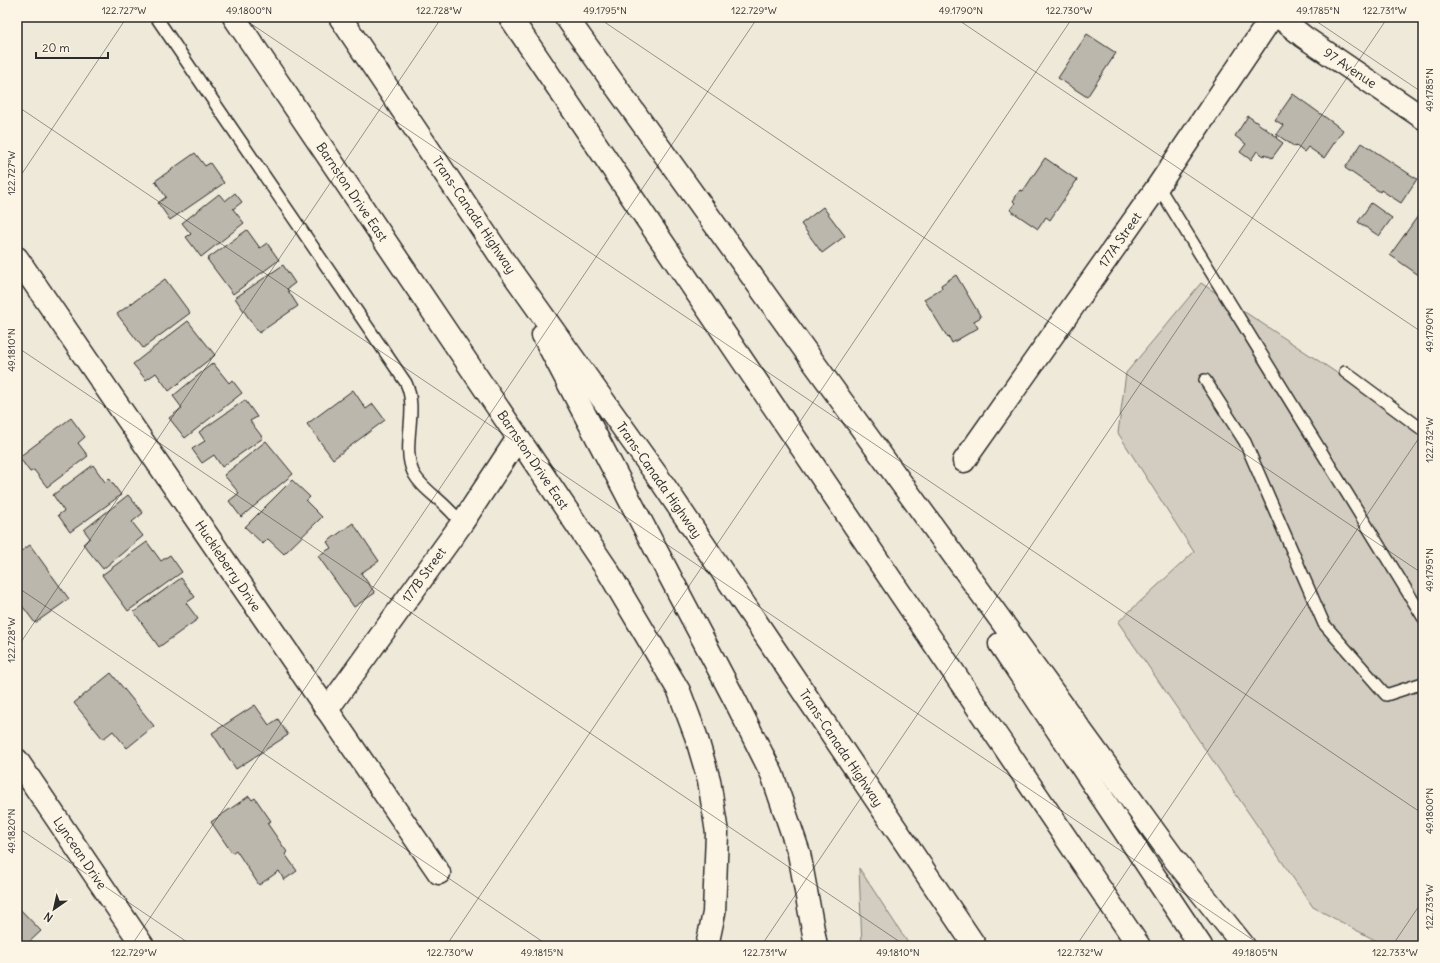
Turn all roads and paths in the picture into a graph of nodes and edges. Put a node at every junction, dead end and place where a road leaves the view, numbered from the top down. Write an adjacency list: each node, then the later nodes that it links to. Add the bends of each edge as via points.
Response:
1 (156, 17): 18 (lane, via 406,383 411,403 409,463 413,473)
2 (234, 17): 16 (main road, Barnston Drive East)
3 (340, 17): 11 (main road, Trans-Canada Highway)
4 (510, 17): 28 (main road)
5 (566, 17): 12 (main road)
6 (1272, 17): 9 (main road, 177A Street)
7 (1279, 17): 8 (main road, 97 Avenue)
8 (1423, 118)
9 (1158, 186): 17 (main road, 177A Street); 19 (lane)
10 (17, 258): 21 (main road, Huckleberry Drive)
11 (503, 260): 26 (main road, via 772,774 799,853); 27 (main road, Trans-Canada Highway, via 663,484)
12 (817, 367): 29 (main road); 30 (main road, via 1175,860)
13 (1345, 372): 15 (lane)
14 (1205, 380): 20 (lane, via 1245,442 1324,624 1386,695)
15 (1423, 430)
16 (518, 438): 18 (main road, 177B Street); 25 (main road, Barnston Drive East, via 608,572 645,633 679,692 696,736 709,780 717,833 714,913)
17 (964, 461)
18 (462, 523): 21 (main road, 177B Street)
19 (1423, 617)
20 (1423, 684)
21 (327, 710): 23 (main road, Huckleberry Drive)
22 (17, 760): 24 (main road, Lyncean Drive)
23 (439, 873)
24 (144, 946)
25 (707, 946)
26 (816, 946)
27 (975, 946)
28 (1139, 946)
29 (1201, 946)
30 (1244, 946)

